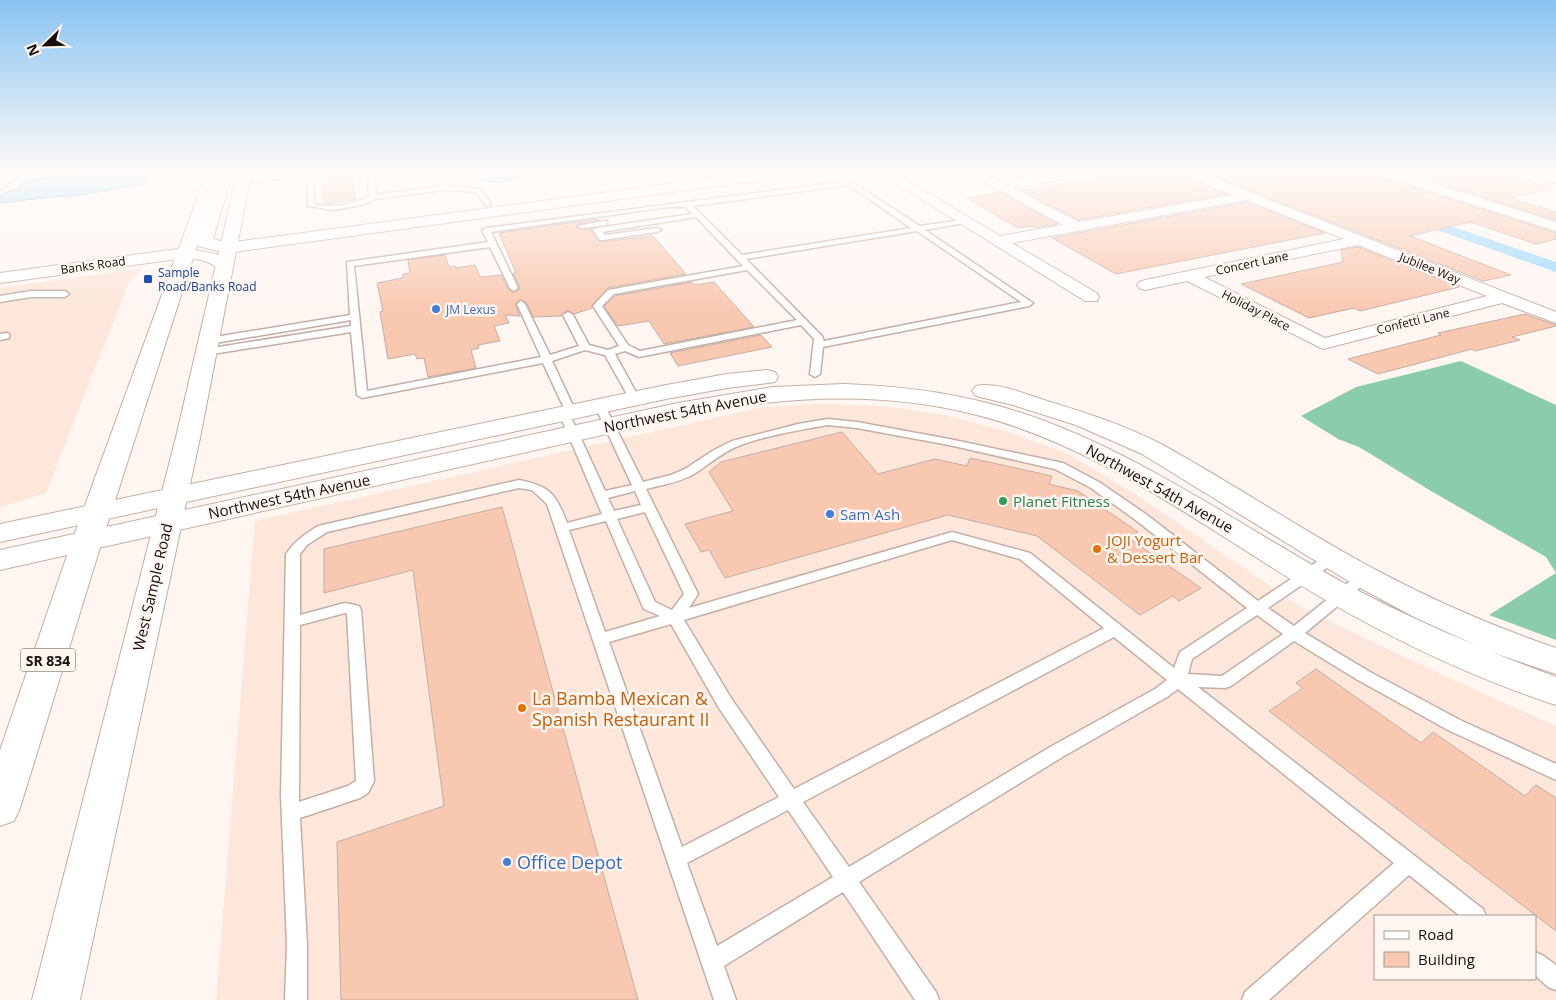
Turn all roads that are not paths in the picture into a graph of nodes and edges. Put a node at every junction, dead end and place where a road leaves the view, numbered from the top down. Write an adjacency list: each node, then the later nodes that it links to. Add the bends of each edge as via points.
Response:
1 (196, 221): 25 (street, SR 834)
2 (211, 221): 24 (street, via 204,242)
3 (234, 221): 24 (street, West Sample Road)
4 (393, 221): 24 (street)
5 (439, 221): 24 (street)
6 (554, 221): 23 (lane, via 486,230)
7 (619, 221): 16 (lane)
8 (641, 221): 20 (lane, via 596,230 603,238)
9 (703, 221): 26 (lane)
10 (906, 221): 19 (lane)
11 (965, 221): 19 (lane); 22 (street)
12 (1065, 221): 17 (street)
13 (1112, 221): 17 (street)
14 (1311, 221): 21 (street, Jubilee Way)
15 (1536, 221): 18 (street)
16 (582, 226)
17 (1077, 227): 22 (street)
18 (1556, 227)
19 (919, 229): 26 (lane); 43 (lane, via 1029,302)
20 (657, 230)
21 (1360, 240): 28 (street, Concert Lane); 34 (street, Jubilee Way)
22 (998, 241): 33 (street)
23 (493, 244): 31 (lane); 38 (lane, via 350,264)
24 (227, 250): 25 (street, Banks Road, via 211,257); 44 (street, West Sample Road)
25 (185, 253): 29 (street, Banks Road); 58 (street, SR 834)
26 (740, 258): 27 (lane)
27 (750, 267): 40 (lane); 46 (lane, via 611,292 598,306)
28 (1190, 276): 30 (street, Concert Lane); 42 (street, Holiday Place)
29 (0, 278)
30 (1145, 285)
31 (514, 288)
32 (65, 294): 35 (lane, via 31,294)
33 (1091, 297)
34 (1504, 298): 39 (street, Jubilee Way); 42 (street, Confetti Lane)
35 (0, 299)
36 (521, 304): 48 (lane)
37 (568, 315): 45 (lane)
38 (355, 317): 41 (lane); 44 (lane)
39 (1556, 318)
40 (803, 322): 43 (lane, via 819,338); 46 (lane, via 639,354)
41 (356, 328): 44 (lane); 48 (lane, via 362,395)
42 (1322, 344)
43 (818, 345): 49 (lane)
44 (208, 347): 56 (street, West Sample Road)
45 (585, 347): 47 (lane); 48 (lane)
46 (625, 347): 47 (lane)
47 (609, 353): 50 (lane)
48 (547, 359): 52 (lane)
49 (815, 374): 50 (street, Northwest 54th Avenue, via 727,381); 61 (street, Northwest 54th Avenue, via 906,378 968,387 1085,420 1151,449)
50 (634, 398): 51 (street, Northwest 54th Avenue)
51 (605, 416): 52 (street, Northwest 54th Avenue); 53 (lane); 63 (street, Northwest 54th Avenue, via 786,393 838,391 956,403 1011,417 1067,437 1195,505)
52 (570, 419): 54 (lane); 56 (street, Northwest 54th Avenue)
53 (638, 487): 54 (lane); 55 (lane); 66 (lane, via 689,472 736,443 828,422 950,442 1059,466 1088,481 1142,518)
54 (601, 496): 57 (lane)
55 (648, 507): 57 (lane); 67 (lane, via 691,594)
56 (171, 509): 58 (street, Northwest 54th Avenue); 86 (street, West Sample Road)
57 (610, 516): 59 (lane); 67 (lane, via 649,605)
58 (92, 527): 60 (street, Northwest 54th Avenue); 62 (street, Northwest 54th Avenue); 77 (street, SR 834)
59 (562, 528): 68 (lane, via 553,502 536,487 519,484 322,529 302,542 293,554); 71 (lane)
60 (0, 533)
61 (1332, 558): 63 (lane); 64 (street, Northwest 54th Avenue)
62 (0, 560)
63 (1309, 575): 65 (street, Northwest 54th Avenue); 66 (lane)
64 (1364, 577): 65 (lane); 72 (street, Northwest 54th Avenue, via 1488,637)
65 (1343, 596): 70 (lane); 74 (street, Northwest 54th Avenue, via 1490,667)
66 (1257, 609): 70 (lane); 73 (lane, via 1185,656)
67 (675, 617): 69 (lane, via 952,536 1026,556); 71 (lane); 76 (lane, via 725,703)
68 (292, 622): 78 (lane); 78 (lane, via 345,608 354,610 365,781 354,792)
69 (1116, 629): 73 (lane); 76 (lane)
70 (1294, 634): 73 (lane, via 1225,682); 75 (lane, via 1454,725)
71 (600, 638): 79 (lane)
72 (1556, 661)
73 (1178, 680): 80 (lane); 81 (lane)
74 (1556, 691)
75 (1556, 772)
76 (791, 800): 79 (lane); 81 (lane)
77 (0, 808)
78 (291, 813): 87 (lane)
79 (677, 860): 83 (lane)
80 (1408, 863): 82 (lane); 90 (lane)
81 (846, 880): 83 (lane); 89 (lane)
82 (1475, 915)
83 (712, 961): 88 (lane)
84 (1536, 963): 85 (lane)
85 (1556, 979)
86 (56, 1000)
87 (296, 1000)
88 (725, 1000)
89 (928, 1000)
90 (1253, 1000)

